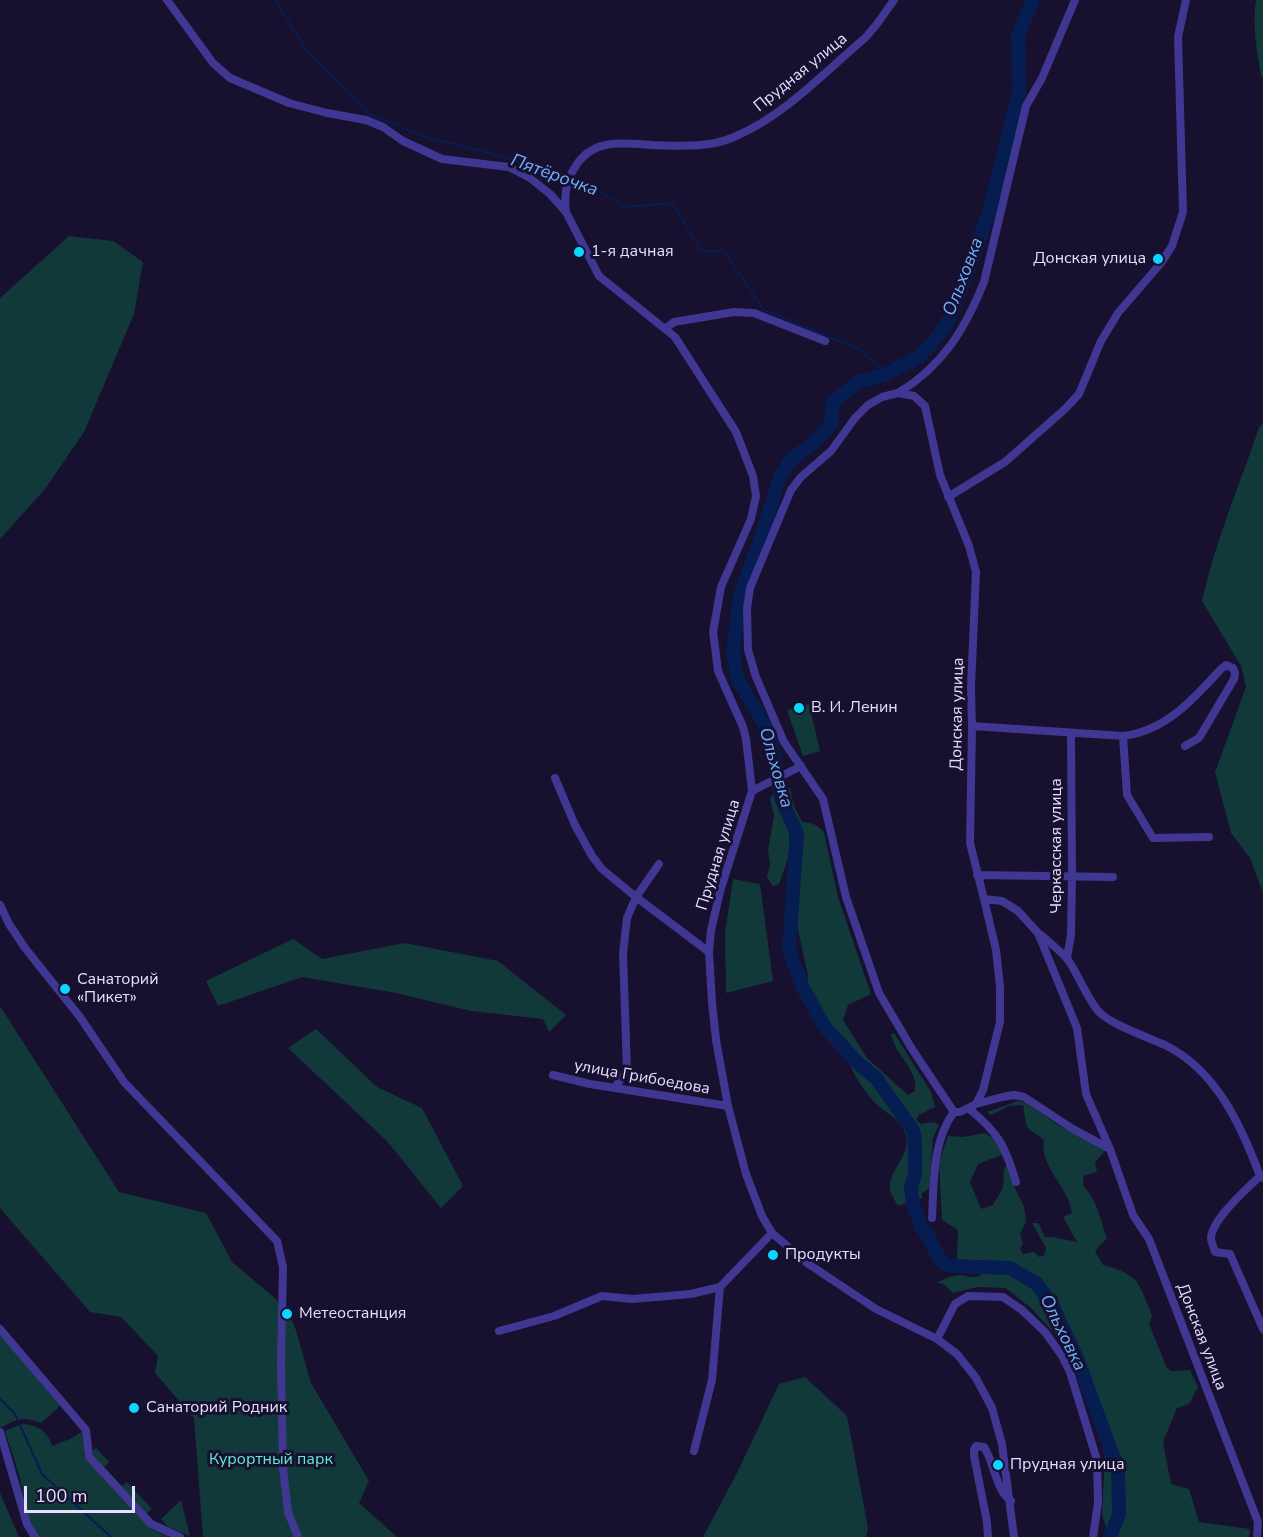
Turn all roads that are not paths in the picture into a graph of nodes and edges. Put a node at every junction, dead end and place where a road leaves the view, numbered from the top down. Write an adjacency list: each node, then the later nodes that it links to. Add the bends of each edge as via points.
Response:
1 (167, 0): 5 (street, Прудная улица, via 213,63 230,78 289,103 366,120 442,159 509,167 530,178)
2 (894, 0): 5 (street, Прудная улица, via 866,37 780,110 746,132 700,144 627,142 590,150 565,186)
3 (1075, 0): 8 (street, via 1026,106 984,282 974,308 937,362)
4 (1186, 0): 9 (street, via 1178,37 1183,212 1172,246 1118,313 1072,402 1005,462)
5 (566, 212): 6 (street, Прудная улица, via 599,276)
6 (666, 328): 7 (street, via 674,322 734,312 754,313); 16 (street, Прудная улица, via 684,349 736,432 755,485 751,519 721,587 713,633 718,671 743,726)
7 (825, 340)
8 (898, 393): 9 (street, Донская улица, via 914,396 925,406 939,475); 14 (street, via 868,405 831,451 791,490 750,588 748,650 784,742)
9 (948, 497): 10 (street, Донская улица, via 976,572)
10 (972, 726): 11 (street); 19 (street, Донская улица, via 970,843)
11 (1071, 734): 12 (street); 20 (street, Черкасская улица)
12 (1123, 736): 13 (street, via 1155,727 1188,705 1226,665 1233,668 1234,679 1199,738); 17 (street, via 1127,795 1153,838)
13 (1185, 746)
14 (801, 766): 16 (street); 33 (street, via 823,799 846,897 879,993)
15 (555, 778): 22 (street, via 592,856)
16 (752, 791): 26 (street, Прудная улица, via 721,888)
17 (1209, 837)
18 (658, 864): 22 (street)
19 (977, 875): 20 (street); 23 (street, Донская улица)
20 (1072, 876): 21 (street); 27 (street, Черкасская улица)
21 (1113, 877)
22 (636, 897): 26 (street); 29 (street, via 627,918 623,953 627,1071)
23 (984, 899): 25 (street, Донская улица, via 1002,901 1018,911); 30 (street, Донская улица, via 996,950 1000,1022)
24 (0, 905): 50 (street, via 25,948 80,1017 124,1082 277,1241 283,1267 283,1468 288,1512)
25 (1038, 933): 27 (street, Черкасская улица); 34 (street, Донская улица, via 1077,1028 1086,1095)
26 (709, 952): 31 (street, Прудная улица, via 720,1073)
27 (1067, 958): 35 (street, Черкасская улица, via 1099,1012 1168,1047 1216,1086 1245,1136)
28 (553, 1075): 29 (street, улица Грибоедова)
29 (615, 1087): 31 (street, улица Грибоедова)
30 (976, 1104): 32 (street); 34 (street, via 1014,1095 1024,1097)
31 (728, 1106): 38 (street, Прудная улица, via 746,1174)
32 (968, 1108): 33 (street); 36 (street, via 1005,1147)
33 (954, 1112): 37 (street, via 946,1122 937,1154)
34 (1110, 1149): 47 (street, Донская улица, via 1133,1215 1149,1239)
35 (1262, 1177): 41 (street, Черкасская улица, via 1233,1202 1211,1237 1215,1252 1230,1254)
36 (1017, 1182)
37 (932, 1218)
38 (772, 1233): 39 (street); 43 (street, Прудная улица, via 807,1263 876,1309)
39 (720, 1287): 42 (street, via 691,1294 632,1299 602,1296 554,1316); 45 (street, via 712,1380)
40 (0, 1329): 49 (street, via 86,1430 89,1457 151,1524)
41 (1263, 1329)
42 (500, 1331)
43 (938, 1340): 46 (street, Прудная улица, via 957,1354 992,1408); 53 (street, via 955,1304 968,1296 1003,1297 1045,1332 1070,1372 1097,1460 1098,1503)
44 (0, 1432): 48 (street, via 27,1524)
45 (694, 1451)
46 (1011, 1502): 51 (street, via 1002,1492 988,1453 984,1447 976,1446 974,1456); 52 (street, Прудная улица)
47 (1260, 1521): 54 (street, Донская улица)
48 (35, 1537)
49 (180, 1537)
50 (298, 1537)
51 (988, 1537)
52 (1014, 1537)
53 (1093, 1537)
54 (1257, 1537)

